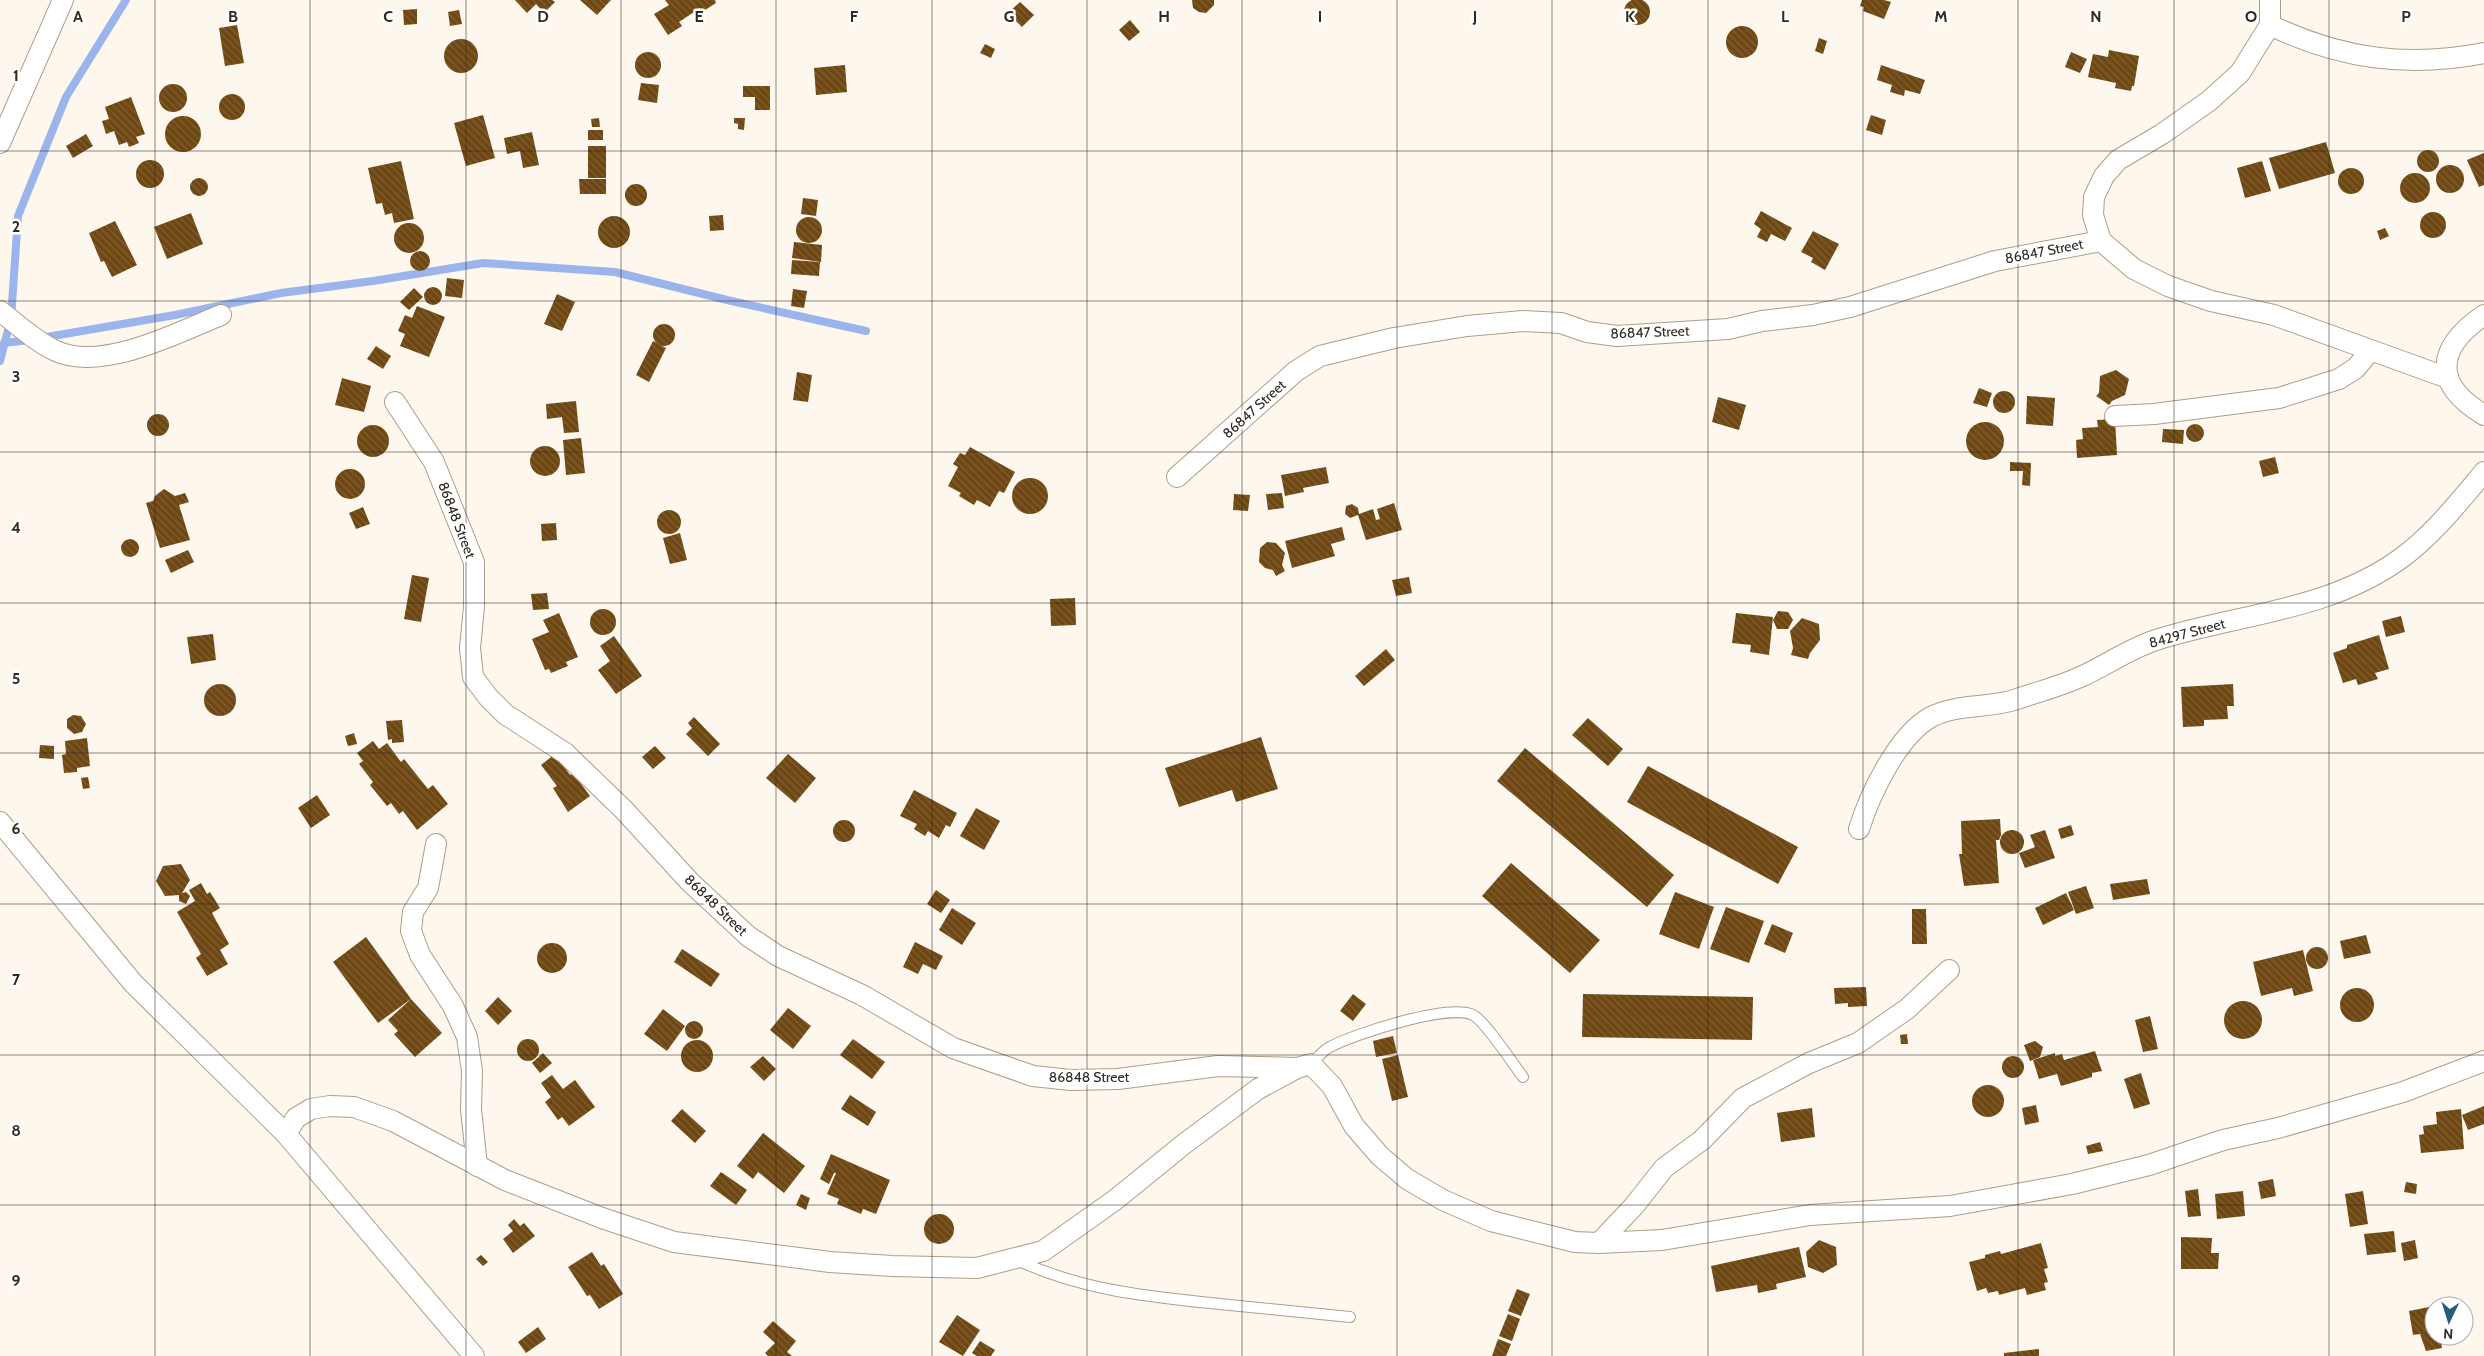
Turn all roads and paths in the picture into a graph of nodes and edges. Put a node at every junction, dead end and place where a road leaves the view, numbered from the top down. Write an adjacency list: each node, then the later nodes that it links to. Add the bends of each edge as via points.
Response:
1 (63, 0): 5 (street)
2 (2270, 0): 3 (street)
3 (2270, 25): 4 (street, via 2340,53 2397,60 2448,60); 6 (street, 86847 Street, via 2240,73 2178,123 2118,160 2104,176 2094,198 2093,215)
4 (2484, 53)
5 (0, 143)
6 (2101, 241): 10 (street, 86847 Street, via 2134,269 2168,286 2212,301 2274,314); 16 (street, 86847 Street, via 1995,261 1850,307 1813,315 1762,320 1728,329 1617,336 1587,332 1561,323 1523,321 1394,338 1320,356 1296,371)
7 (0, 311): 8 (street, via 58,352 84,357 121,352)
8 (220, 315)
9 (2484, 315): 11 (street, via 2453,342 2446,359)
10 (2370, 351): 11 (street, 86847 Street); 14 (street, via 2356,368 2339,379 2279,398)
11 (2448, 378): 13 (street, via 2456,393)
12 (395, 402): 22 (street, 86848 Street, via 434,462 474,562 470,648 473,676 505,714 565,753 624,810 690,882 748,936 778,956 862,995 953,1048 1033,1076 1071,1080 1118,1079 1218,1066)
13 (2484, 415)
14 (2115, 416)
15 (2484, 472): 18 (street, 84297 Street, via 2436,526 2400,559 2352,585 2318,600 2145,644 2078,678 2011,701 1964,707 1931,717 1906,736 1868,801)
16 (1177, 477)
17 (0, 822): 24 (street, via 133,983)
18 (1858, 829)
19 (436, 844): 25 (street, via 428,888 413,912 411,931 420,955 453,1006 467,1036)
20 (1949, 970): 26 (street, via 1907,1009 1858,1043 1809,1063 1744,1098 1702,1140 1664,1168)
21 (2484, 1061): 26 (street, via 2403,1092 2072,1184 1950,1206 1810,1215 1662,1240)
22 (1304, 1066): 23 (lane, via 1347,1038 1425,1016 1458,1012 1473,1015 1484,1025); 26 (street, via 1332,1086 1354,1126 1380,1156 1407,1179 1443,1200 1491,1221 1575,1242); 27 (street, via 1258,1089 1067,1235 1043,1251)
23 (1523, 1077)
24 (286, 1134): 25 (street, via 296,1118 311,1109 354,1107 393,1120); 29 (street)
25 (477, 1166): 27 (street, via 559,1202 674,1242 830,1262 892,1266 977,1268)
26 (1600, 1243)
27 (1016, 1260): 28 (lane, via 1049,1275 1091,1287 1152,1297)
28 (1350, 1317)
29 (474, 1356)

